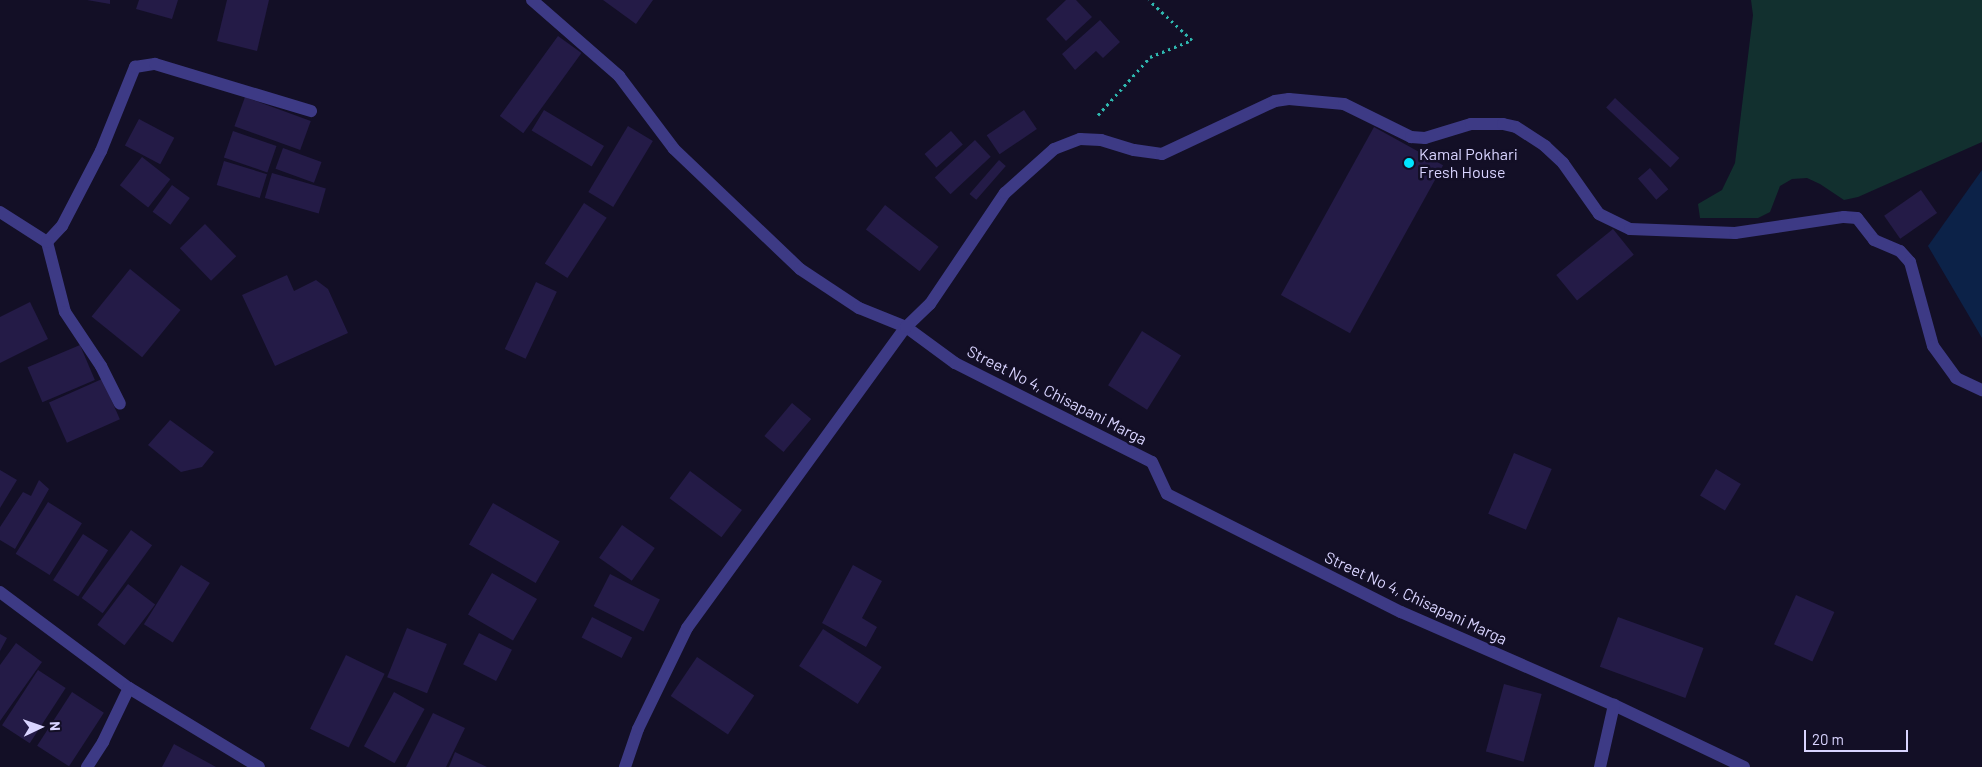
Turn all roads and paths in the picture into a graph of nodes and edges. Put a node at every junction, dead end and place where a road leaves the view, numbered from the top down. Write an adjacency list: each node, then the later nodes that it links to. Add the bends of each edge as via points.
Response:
1 (532, 0): 7 (street, Street No 4, Chisapani Marga, via 620,76 674,149 800,269 859,308)
2 (1149, 0): 4 (path, via 1192,40 1150,57)
3 (311, 111): 6 (street, via 154,64 135,67 101,151 62,226)
4 (1096, 116)
5 (0, 212): 6 (street)
6 (47, 242): 9 (street, via 65,312 101,366)
7 (906, 327): 8 (street, via 930,304 1005,193 1054,149 1087,139 1162,154 1275,101 1289,99 1344,104 1411,137 1425,138 1471,124 1516,127 1545,146 1563,163 1600,214 1630,229 1735,233 1844,216 1857,218 1874,240 1900,251 1910,262 1933,346 1956,378); 12 (street, Street No 4, Chisapani Marga, via 955,363 1152,462 1166,494 1400,612); 15 (street, via 687,628 638,728)
8 (1982, 390)
9 (120, 404)
10 (0, 592): 11 (street)
11 (129, 688): 13 (street, via 104,742); 14 (street)
12 (1614, 705): 16 (street); 17 (street, Street No 4, Chisapani Marga)
13 (88, 767)
14 (259, 767)
15 (625, 767)
16 (1600, 767)
17 (1744, 767)

